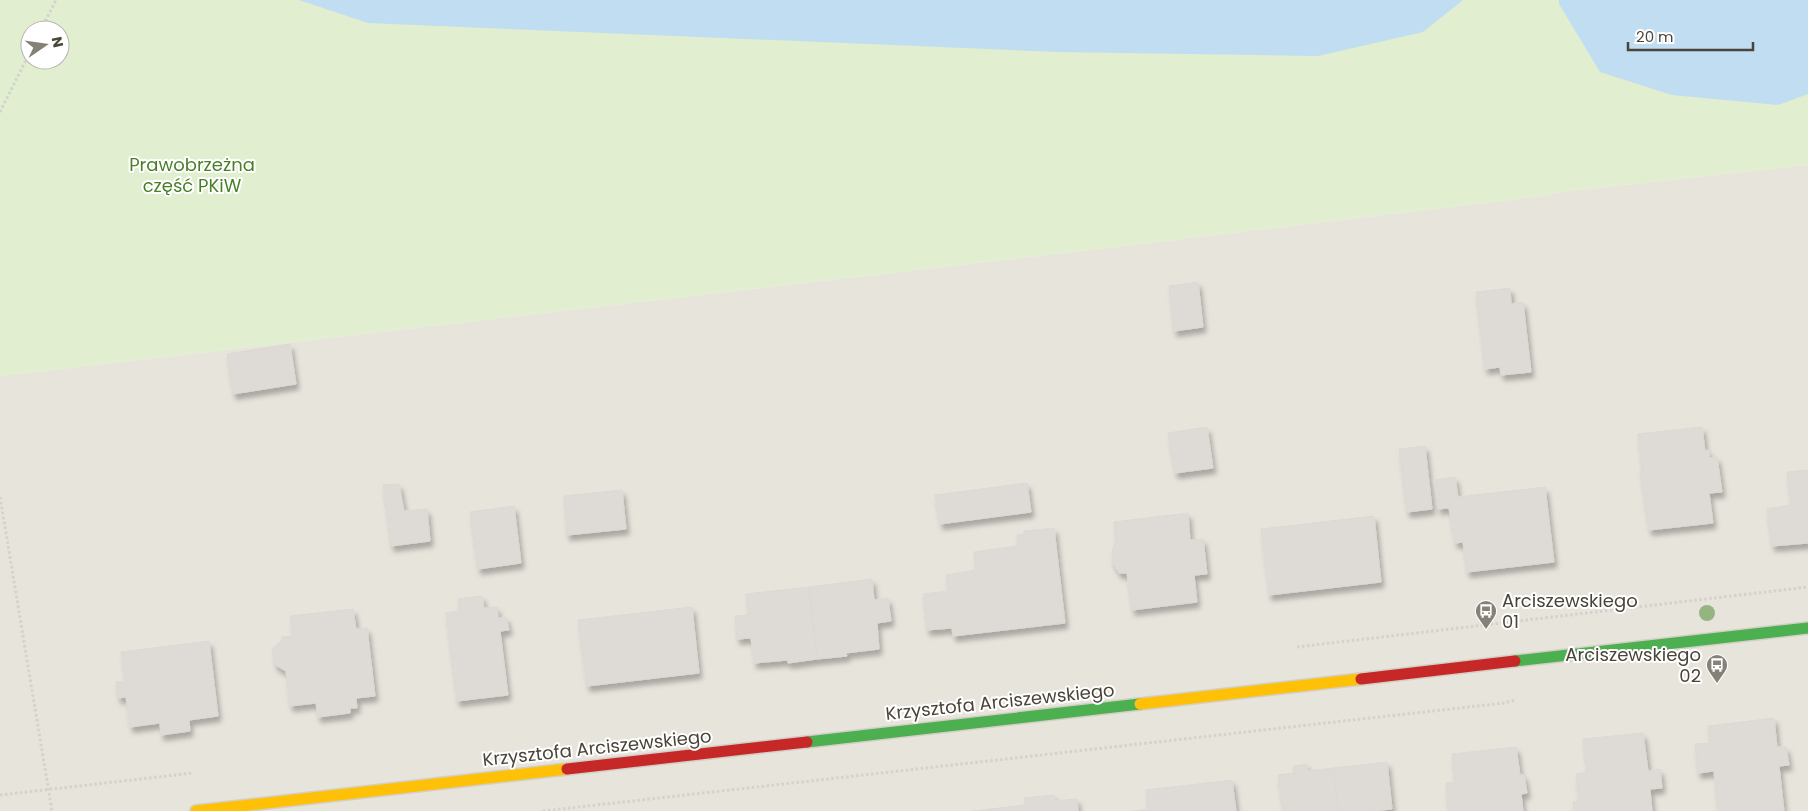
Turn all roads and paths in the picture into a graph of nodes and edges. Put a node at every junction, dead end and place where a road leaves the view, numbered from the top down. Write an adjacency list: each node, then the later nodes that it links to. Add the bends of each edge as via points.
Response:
1 (56, 0): 2 (path)
2 (46, 20)
3 (21, 70): 4 (path)
4 (0, 112)
5 (0, 497): 10 (path)
6 (1808, 587): 8 (path)
7 (1808, 628): 13 (street, Krzysztofa Arciszewskiego)
8 (1289, 648)
9 (196, 772): 10 (path)
10 (48, 789): 11 (path); 12 (path)
11 (0, 794)
12 (52, 811)
13 (196, 811)

